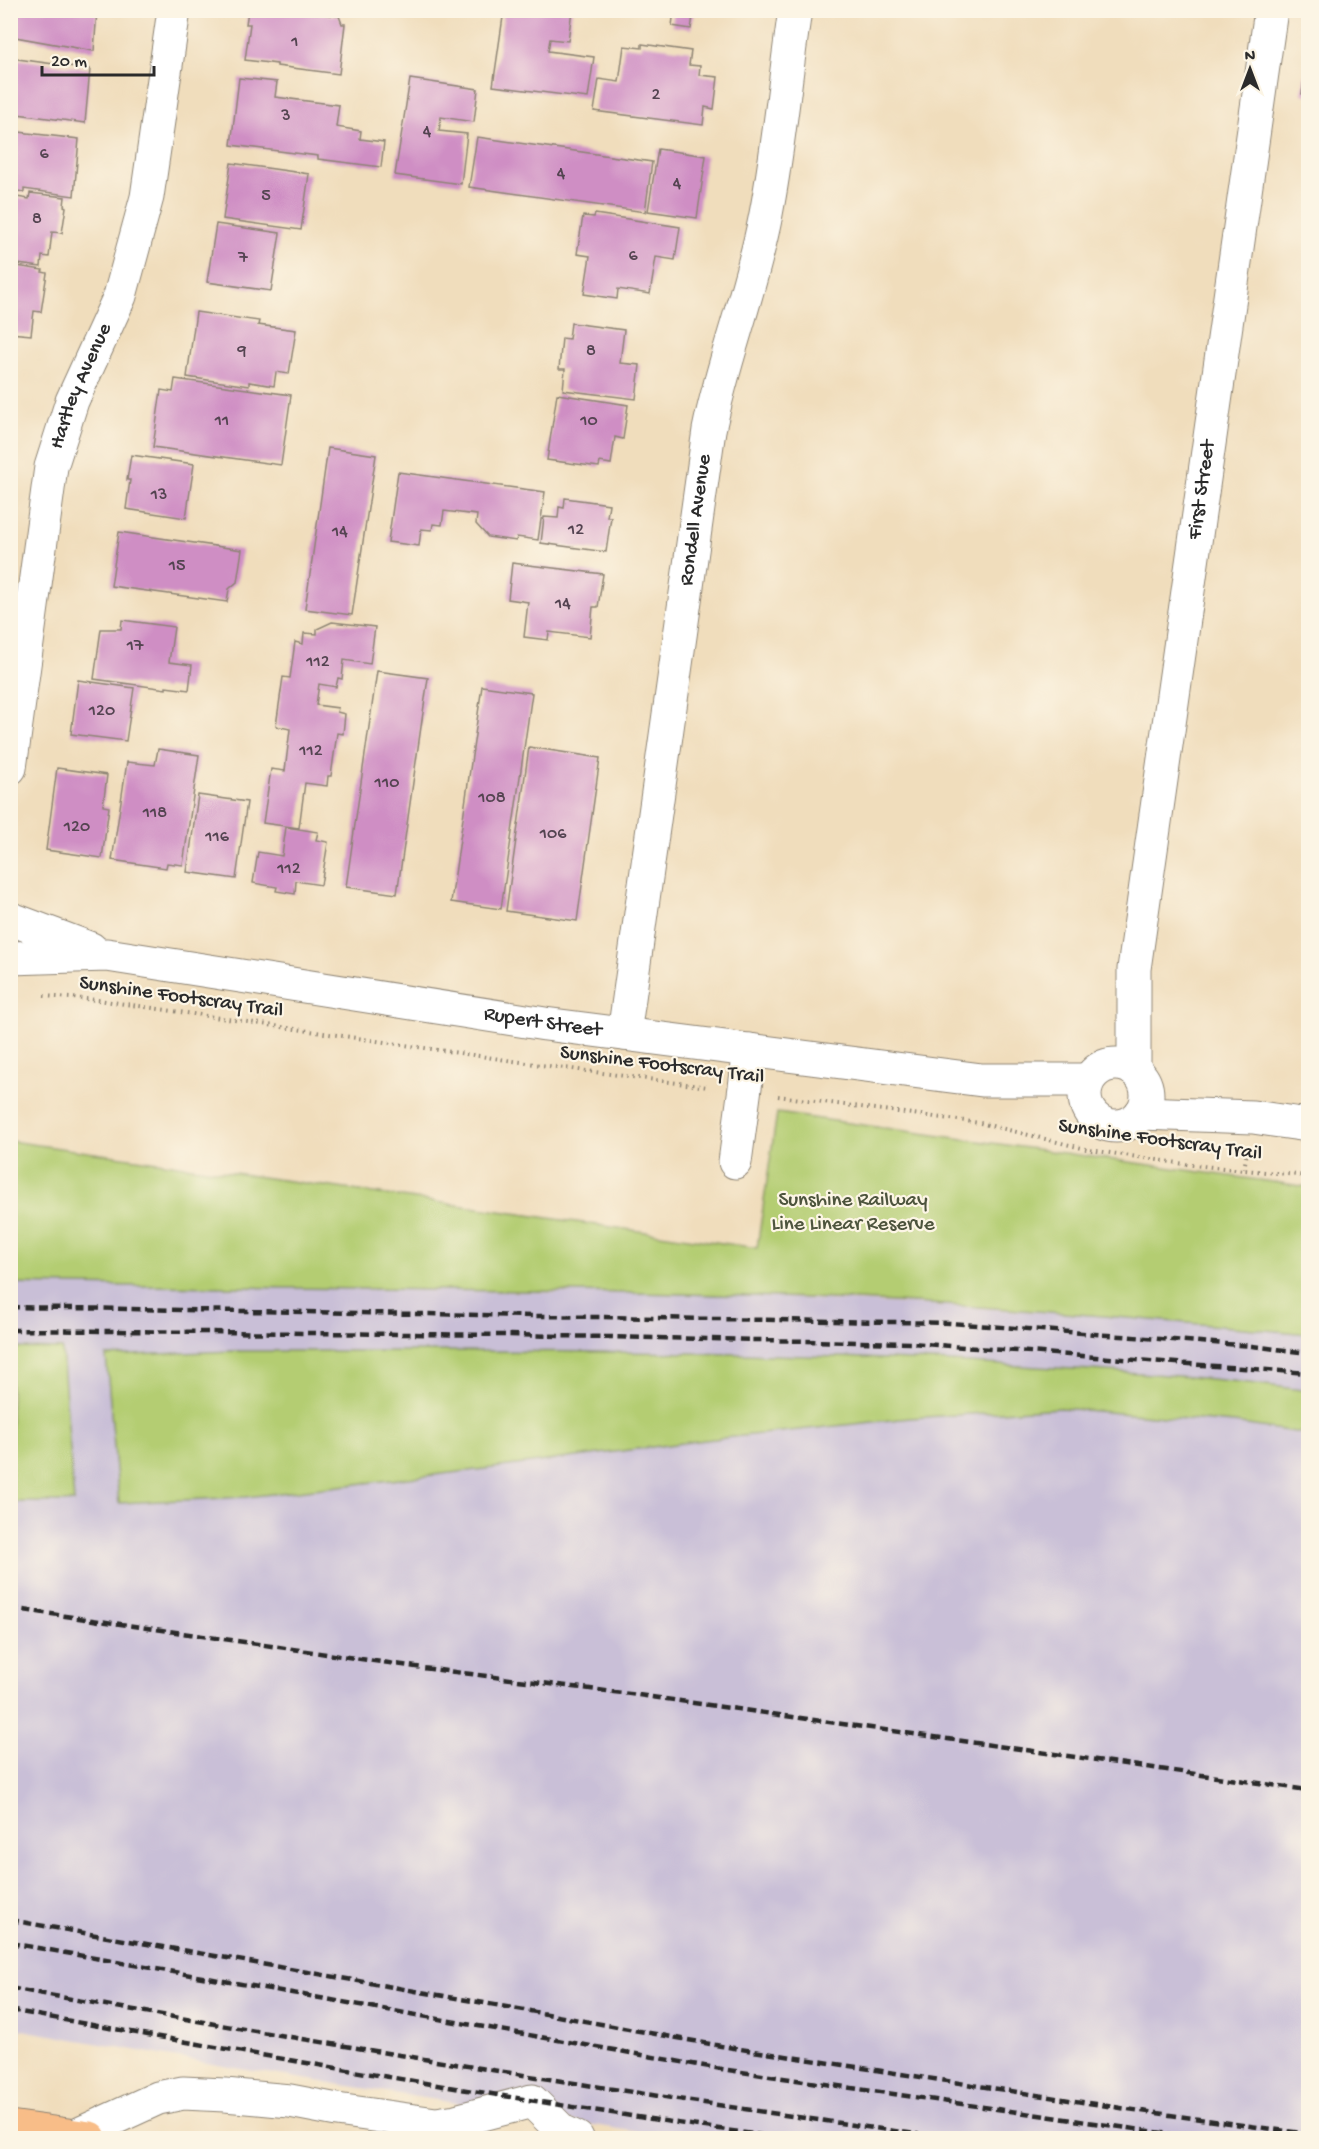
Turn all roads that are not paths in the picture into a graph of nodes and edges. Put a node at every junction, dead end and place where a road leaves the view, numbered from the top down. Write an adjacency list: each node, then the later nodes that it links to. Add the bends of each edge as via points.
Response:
1 (174, 10): 4 (street, Hartley Avenue, via 147,197 120,296 72,401 51,467)
2 (795, 10): 8 (street, Rondell Avenue, via 766,214 718,387 710,430)
3 (1271, 10): 10 (street, First Street)
4 (10, 768)
5 (12, 918): 6 (street, Rupert Street); 7 (street, via 18,930)
6 (107, 955): 7 (street, Rupert Street); 8 (street, Rupert Street)
7 (10, 956)
8 (624, 1034): 9 (street, Rupert Street)
9 (750, 1050): 10 (street, Rupert Street, via 982,1080); 12 (street)
10 (1117, 1087): 11 (street, Rupert Street)
11 (1308, 1125)
12 (735, 1162)
13 (24, 2132): 14 (main road)
14 (82, 2138): 15 (street, via 158,2098 183,2093 290,2101 436,2124 532,2101 562,2131)
15 (577, 2139)

